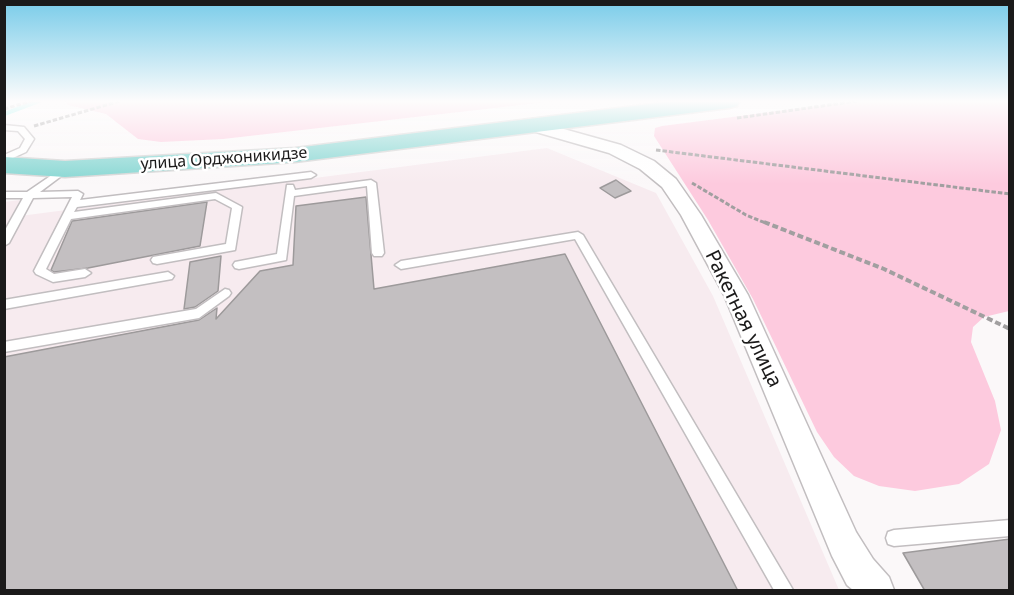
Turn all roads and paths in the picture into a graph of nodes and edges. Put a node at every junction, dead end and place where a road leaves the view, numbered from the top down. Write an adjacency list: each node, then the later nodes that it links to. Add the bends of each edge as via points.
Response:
1 (21, 129): 5 (lane, via 30,139 23,150)
2 (512, 129): 7 (main road, улица Орджоникидзе, via 295,155)
3 (545, 129): 31 (street, Ракетная улица, via 615,149 647,165 669,183 736,294 844,544)
4 (645, 148): 13 (path)
5 (4, 159)
6 (4, 165): 7 (main road, улица Орджоникидзе)
7 (65, 169): 11 (lane)
8 (311, 175): 9 (lane)
9 (292, 177): 12 (lane); 15 (lane)
10 (688, 180): 26 (path, via 746,215 884,269)
11 (30, 194): 14 (lane); 15 (lane, via 78,194); 17 (lane)
12 (289, 194): 18 (lane, via 371,183); 20 (lane, via 282,257)
13 (1010, 194)
14 (4, 195)
15 (74, 204): 16 (lane)
16 (68, 216): 19 (lane, via 216,196 237,207 231,247); 22 (lane, via 40,271 53,278)
17 (4, 243)
18 (378, 253)
19 (157, 260)
20 (238, 265)
21 (401, 265): 30 (lane, via 578,235)
22 (85, 273)
23 (168, 276): 25 (lane)
24 (225, 293): 27 (lane, via 199,313)
25 (4, 305)
26 (1010, 329)
27 (4, 347)
28 (1010, 528): 29 (lane)
29 (894, 538)
30 (784, 591)
31 (876, 591)

